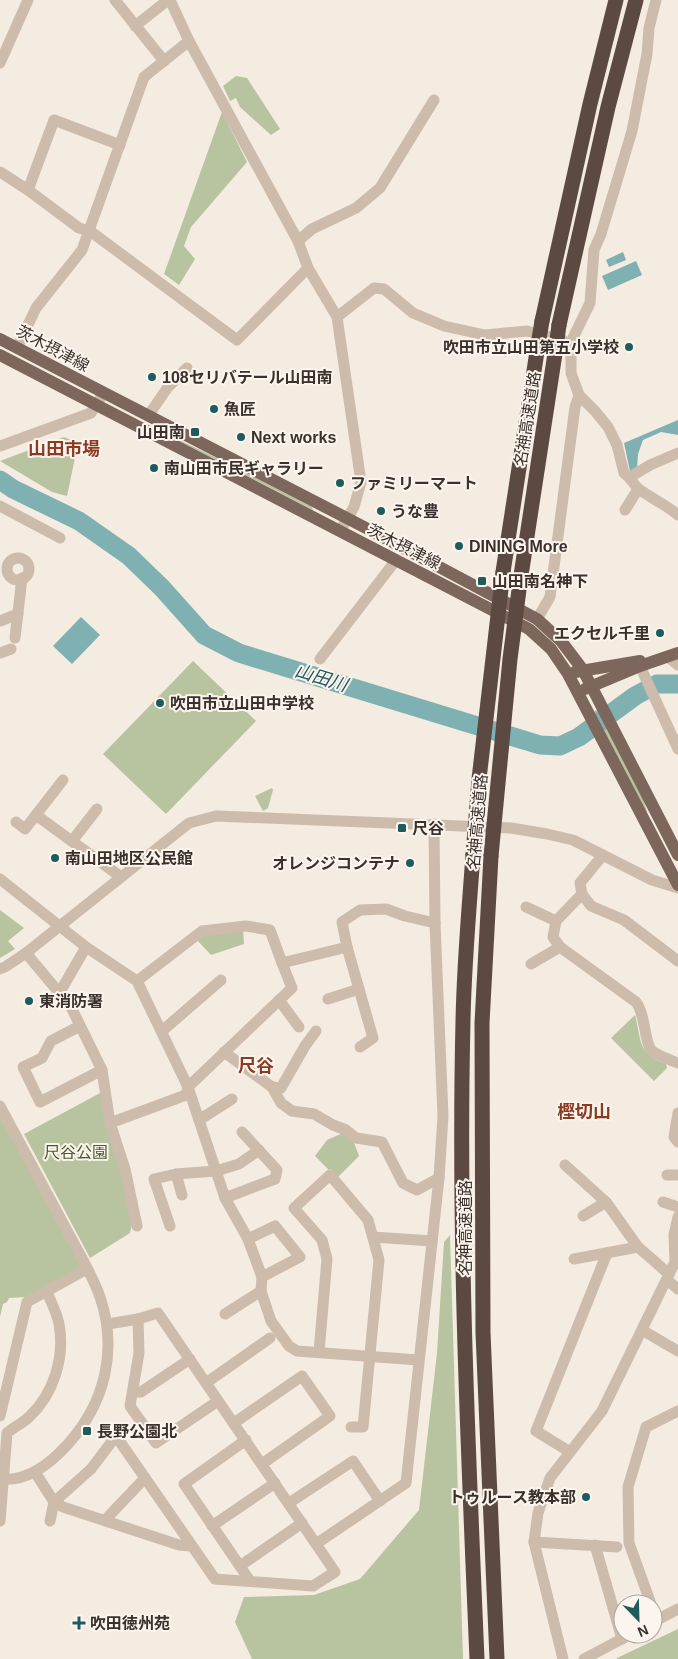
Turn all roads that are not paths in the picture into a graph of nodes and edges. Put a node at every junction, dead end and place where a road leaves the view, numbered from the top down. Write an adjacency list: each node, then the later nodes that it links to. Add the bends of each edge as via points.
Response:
1 (28, 0): 10 (street)
2 (115, 0): 7 (street)
3 (169, 0): 7 (street); 8 (street)
4 (616, 0): 171 (highway, 名神高速道路, bridge, via 542,321 503,572 480,770 463,1019 462,1190 464,1337)
5 (636, 0): 172 (highway, 名神高速道路, bridge, via 608,107 559,325 520,582 491,856 482,1023 483,1324)
6 (656, 0): 20 (street, via 632,131 594,250 590,303)
7 (135, 26): 9 (street)
8 (189, 40): 9 (street); 16 (street)
9 (164, 61): 12 (street, via 144,77)
10 (0, 63)
11 (434, 100): 16 (street, via 380,188 356,208 312,229)
12 (120, 145): 14 (street, via 54,120); 15 (street)
13 (0, 172): 14 (street)
14 (28, 190): 15 (street, via 79,228)
15 (90, 231): 17 (street, via 237,340); 21 (street, via 82,250 36,308)
16 (298, 241): 17 (street)
17 (308, 268): 18 (street)
18 (337, 317): 20 (street, via 374,288 384,290 413,313 444,326 485,335 527,331); 35 (street, via 361,482 354,507)
19 (0, 339): 21 (main road, 茨木摂津線)
20 (571, 342): 25 (street, via 571,373)
21 (17, 348): 24 (main road, 茨木摂津線)
22 (0, 355): 26 (main road, 茨木摂津線)
23 (187, 368): 27 (street, via 168,387)
24 (103, 393): 26 (street); 27 (main road, 茨木摂津線)
25 (579, 395): 30 (street, via 608,426 624,473); 42 (street, via 550,597)
26 (97, 405): 28 (street, via 91,413); 36 (main road, 茨木摂津線)
27 (148, 416): 35 (main road, 茨木摂津線)
28 (0, 446)
29 (678, 453): 30 (street)
30 (630, 477): 31 (street)
31 (638, 489): 33 (street); 34 (street)
32 (0, 506): 37 (street)
33 (625, 510)
34 (678, 515)
35 (347, 518): 36 (street); 42 (main road, 茨木摂津線)
36 (340, 531): 38 (main road, 茨木摂津線)
37 (60, 538)
38 (396, 560): 46 (street); 49 (main road, 茨木摂津線, via 529,629 551,648)
39 (4, 570): 40 (street, via 12,578); 40 (street, via 16,558 25,561 28,570)
40 (22, 578): 41 (street)
41 (18, 614): 43 (street); 44 (street)
42 (537, 619): 48 (main road, 茨木摂津線, via 561,640)
43 (0, 621)
44 (9, 647)
45 (675, 659): 47 (main road); 48 (main road)
46 (320, 660)
47 (640, 666): 50 (main road); 52 (street)
48 (583, 670): 49 (main road); 50 (main road, 茨木摂津線)
49 (568, 674): 51 (main road, 茨木摂津線)
50 (591, 685): 51 (main road); 60 (main road, 茨木摂津線)
51 (577, 692): 63 (main road, 茨木摂津線)
52 (678, 749)
53 (63, 780): 55 (street)
54 (97, 809): 58 (street)
55 (36, 815): 56 (street, via 25,829); 58 (street)
56 (16, 822)
57 (434, 824): 59 (street, via 511,828 547,834 573,840); 61 (street, via 216,816 189,822); 67 (street)
58 (72, 841): 61 (street)
59 (603, 855): 63 (street, via 652,880); 64 (street, via 580,884)
60 (678, 855)
61 (121, 877): 68 (street)
62 (0, 879): 68 (street)
63 (678, 887)
64 (582, 894): 66 (street); 73 (street, via 591,906 624,920)
65 (526, 907): 66 (street)
66 (556, 921): 71 (street, via 553,937)
67 (435, 923): 70 (street, via 386,909 360,910 342,922); 104 (street, via 443,1116)
68 (61, 926): 69 (street); 72 (street)
69 (86, 947): 78 (street); 80 (street)
70 (347, 947): 74 (street); 79 (street)
71 (560, 947): 75 (street); 89 (street, via 636,1002 641,1009 648,1046)
72 (26, 953): 76 (street); 80 (street)
73 (678, 961)
74 (282, 964): 78 (street, via 270,930 246,926 202,931); 82 (street, via 292,988)
75 (531, 964)
76 (0, 969)
77 (221, 980): 85 (street)
78 (137, 982): 85 (street)
79 (359, 989): 81 (street); 87 (street, via 373,1038)
80 (60, 992): 83 (street)
81 (328, 999)
82 (279, 1000): 84 (street); 88 (street)
83 (80, 1026): 90 (street); 90 (street, via 51,1041 42,1058 23,1067 40,1102)
84 (299, 1027)
85 (162, 1031): 91 (street)
86 (316, 1031): 92 (street, via 281,1088)
87 (360, 1047)
88 (224, 1052): 91 (street); 92 (street)
89 (678, 1064)
90 (102, 1070): 97 (street)
91 (188, 1087): 96 (street); 97 (street, via 186,1095)
92 (272, 1087): 104 (street, via 281,1103 292,1111 314,1114 356,1138 382,1142 403,1183 417,1190)
93 (232, 1099): 96 (street)
94 (0, 1106): 120 (street)
95 (678, 1113): 99 (street, via 674,1137)
96 (199, 1120): 102 (street)
97 (110, 1122): 112 (street, via 125,1169)
98 (242, 1132): 100 (street)
99 (678, 1142)
100 (258, 1150): 102 (street, via 239,1164); 106 (street, via 277,1170 275,1179)
101 (565, 1165): 107 (street)
102 (216, 1171): 103 (street); 106 (street)
103 (176, 1174): 105 (street); 113 (street, via 154,1179)
104 (439, 1178): 116 (street)
105 (182, 1195)
106 (224, 1198): 115 (street)
107 (606, 1202): 110 (street); 117 (street)
108 (664, 1202): 109 (street)
109 (678, 1207)
110 (583, 1216)
111 (677, 1222): 122 (street, via 675,1262)
112 (137, 1226)
113 (170, 1226)
114 (373, 1237): 116 (street); 132 (street, via 368,1220 330,1175 294,1208 322,1240 328,1259); 133 (street, via 379,1260)
115 (248, 1239): 121 (street); 121 (street, via 274,1226 300,1257)
116 (432, 1241): 135 (street)
117 (638, 1247): 118 (street); 122 (street)
118 (607, 1253): 119 (street); 145 (street, via 536,1431)
119 (574, 1259)
120 (87, 1269): 125 (street); 128 (street, via 100,1295)
121 (262, 1277): 124 (street)
122 (668, 1277): 123 (street); 129 (street)
123 (678, 1289)
124 (261, 1291): 126 (street); 132 (street, via 271,1321 289,1346 297,1351)
125 (46, 1292): 140 (street, via 28,1302); 143 (street, via 59,1324 58,1367 48,1394 30,1416)
126 (225, 1314)
127 (138, 1319): 128 (street); 134 (street, via 158,1313); 137 (street, via 139,1353)
128 (108, 1324): 147 (street, via 108,1355 95,1406 80,1431 62,1451)
129 (642, 1330): 131 (street); 145 (street, via 602,1411)
130 (270, 1338): 136 (street)
131 (678, 1351)
132 (319, 1352): 133 (street)
133 (370, 1357): 135 (street); 142 (street, via 363,1427)
134 (190, 1359): 136 (street); 137 (street, via 141,1392)
135 (418, 1360): 151 (street, via 406,1483)
136 (206, 1382): 138 (street)
137 (133, 1392): 138 (street, via 130,1406 156,1443)
138 (218, 1402): 141 (street)
139 (678, 1411): 166 (street, via 646,1427 628,1487 629,1543)
140 (0, 1416)
141 (234, 1423): 144 (street); 146 (street, via 302,1376 330,1416)
142 (351, 1427)
143 (4, 1430): 149 (street)
144 (246, 1440): 146 (street); 158 (street, via 184,1484)
145 (570, 1452): 159 (street, via 550,1478 538,1513)
146 (262, 1464): 150 (street)
147 (35, 1472): 149 (street, via 20,1478); 152 (street)
148 (145, 1478): 152 (street, via 116,1436 91,1469); 154 (street); 161 (street)
149 (1, 1479): 155 (street)
150 (275, 1483): 153 (street); 158 (street)
151 (380, 1501): 153 (street, via 353,1461); 160 (street)
152 (54, 1502): 154 (street); 156 (street)
153 (289, 1503): 157 (street)
154 (105, 1520): 161 (street, via 178,1545)
155 (0, 1521)
156 (50, 1521)
157 (302, 1523): 160 (street); 164 (street)
158 (212, 1526): 164 (street)
159 (534, 1542): 162 (street); 173 (street)
160 (316, 1544): 165 (street, via 335,1572 312,1586)
161 (192, 1546): 165 (street, via 215,1579)
162 (595, 1546): 163 (street); 167 (street)
163 (617, 1547)
164 (240, 1566): 165 (street)
165 (250, 1582)
166 (647, 1594)
167 (613, 1598)
168 (678, 1609): 169 (street)
169 (663, 1614)
170 (613, 1643): 174 (street)
171 (477, 1659)
172 (497, 1659)
173 (563, 1659)
174 (584, 1659)

